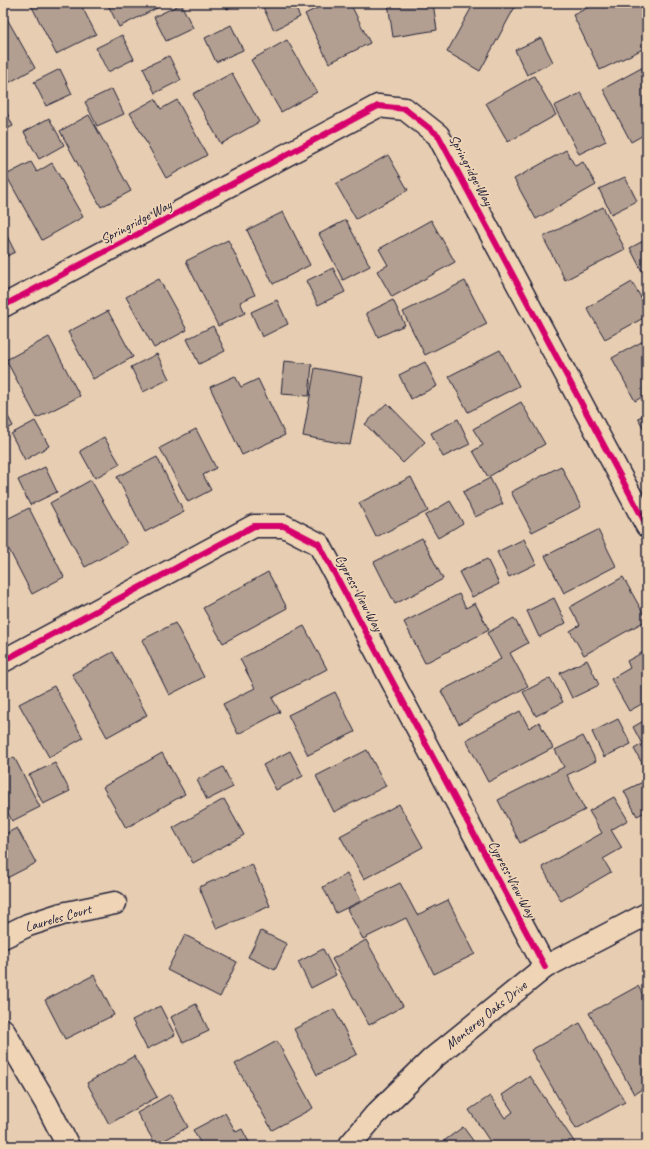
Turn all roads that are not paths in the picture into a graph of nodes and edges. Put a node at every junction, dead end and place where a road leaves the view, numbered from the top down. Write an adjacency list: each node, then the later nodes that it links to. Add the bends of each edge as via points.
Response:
1 (3, 306): 2 (street, Springridge Way, via 378,106 405,109 438,135)
2 (647, 526)
3 (3, 661): 7 (street, Cypress View Way, via 254,526 284,526 319,544)
4 (115, 903): 6 (street, Laureles Court, via 62,914)
5 (647, 914): 7 (street, Monterey Oaks Drive)
6 (3, 936)
7 (545, 967): 10 (street, Monterey Oaks Drive, via 432,1059 375,1115)
8 (3, 1030): 9 (street)
9 (68, 1146)
10 (349, 1146)

